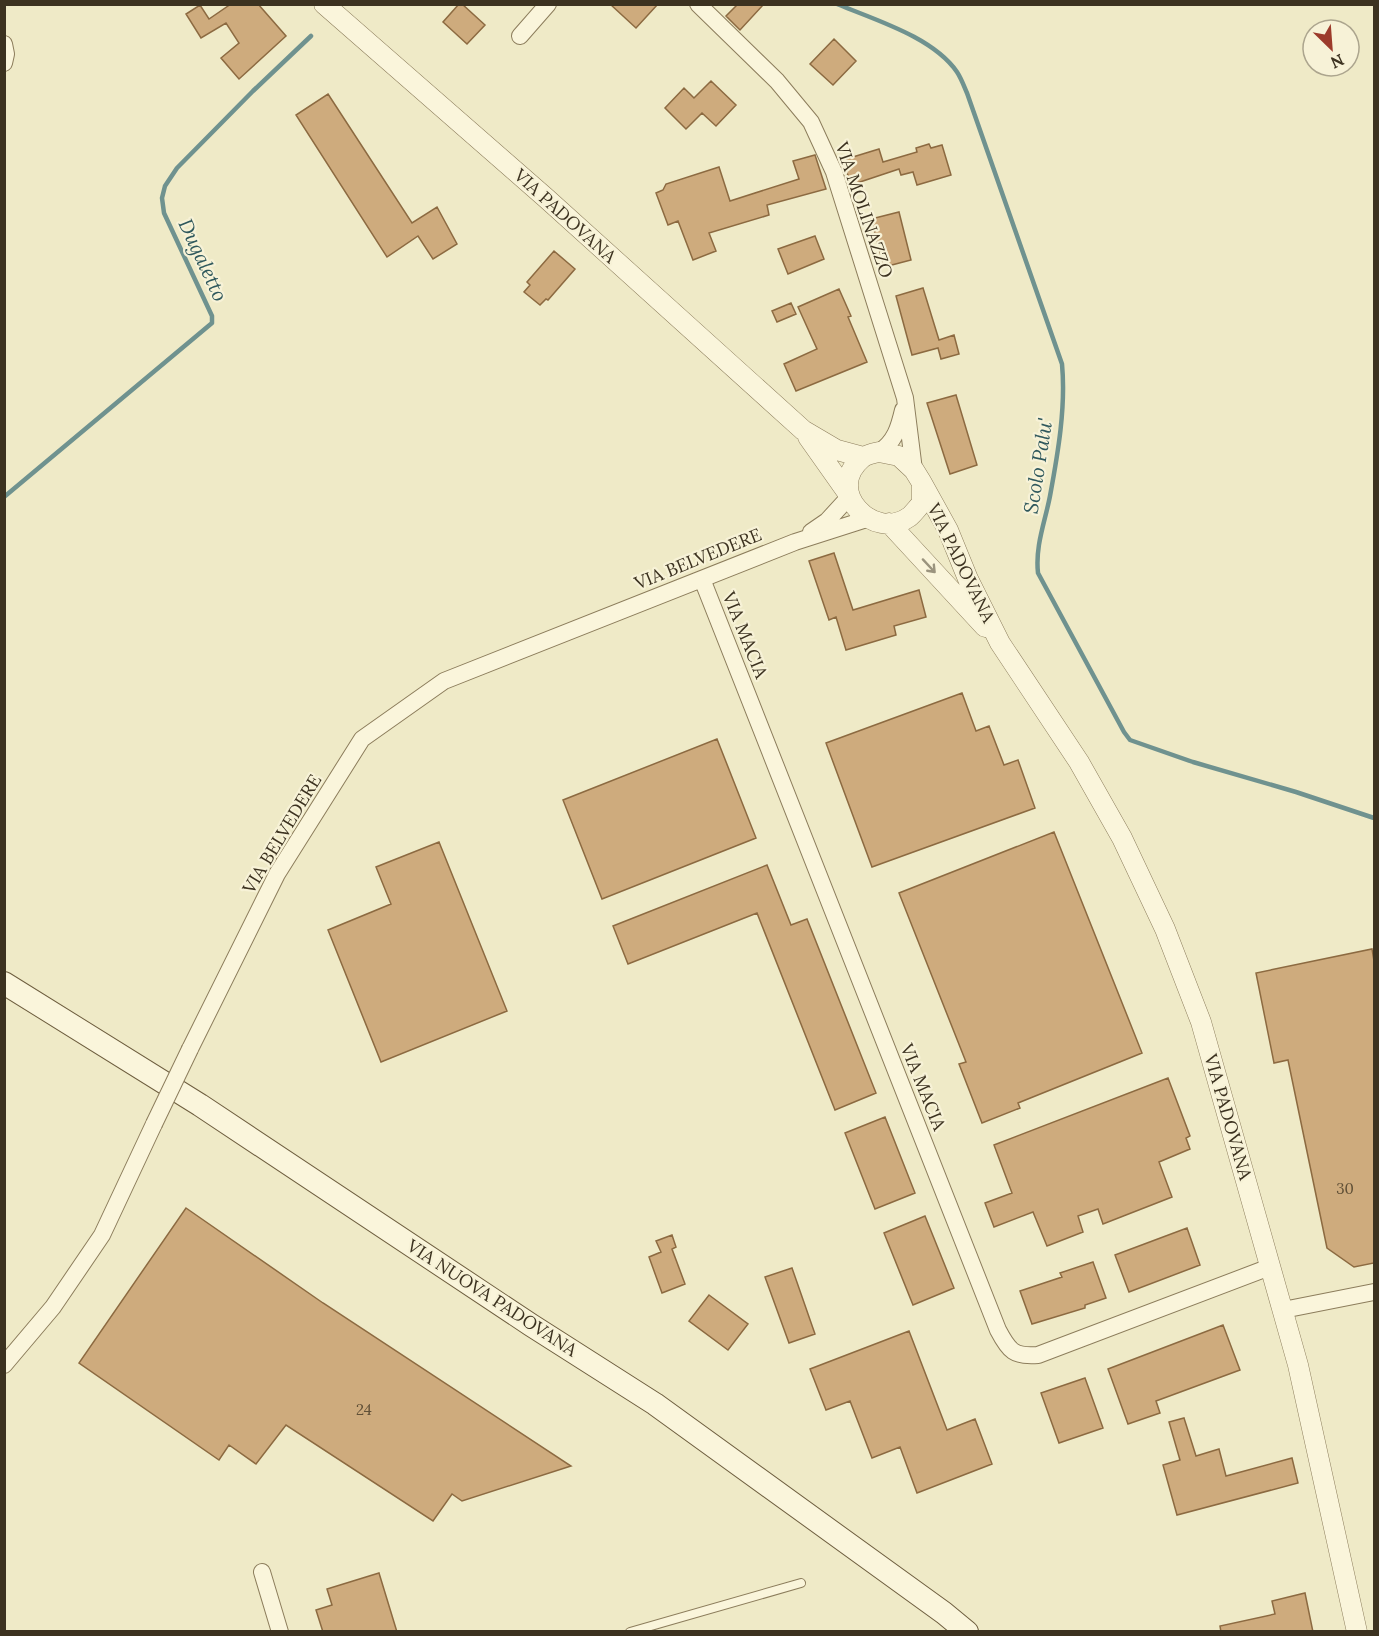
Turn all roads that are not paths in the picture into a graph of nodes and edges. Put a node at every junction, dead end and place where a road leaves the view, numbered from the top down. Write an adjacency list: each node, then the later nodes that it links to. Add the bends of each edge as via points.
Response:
1 (324, 4): 8 (street, VIA PADOVANA)
2 (548, 4): 4 (street)
3 (698, 4): 7 (street, VIA MOLINAZZO, via 777,81 811,122 834,172)
4 (520, 36)
5 (4, 44): 6 (street)
6 (4, 63)
7 (905, 398): 9 (street, via 899,429 886,448); 10 (street, VIA MOLINAZZO)
8 (803, 430): 9 (street, VIA PADOVANA, via 837,450); 11 (street, VIA PADOVANA)
9 (871, 454): 10 (street, VIA PADOVANA, via 899,456); 11 (street, via 849,474)
10 (918, 476): 12 (street, VIA PADOVANA, via 922,503 908,518); 15 (street, VIA PADOVANA, via 948,530)
11 (849, 496): 12 (street, VIA PADOVANA, via 857,510); 13 (street, VIA BELVEDERE, via 827,520)
12 (880, 521): 13 (street, VIA BELVEDERE); 15 (street, VIA PADOVANA, one-way to 15)
13 (795, 542): 14 (street, VIA BELVEDERE)
14 (702, 579): 17 (street, VIA MACIA, via 1005,1344 1022,1356 1038,1355); 20 (street, VIA BELVEDERE, bridge, via 444,681 362,739 277,874 102,1235 52,1307)
15 (1000, 643): 17 (street, VIA PADOVANA, via 1079,762 1122,838 1165,929 1201,1022)
16 (4, 983): 25 (main road, VIA NUOVA PADOVANA, via 200,1105 655,1404)
17 (1270, 1267): 19 (street, VIA PADOVANA)
18 (1374, 1292): 19 (street)
19 (1283, 1310): 26 (street, VIA PADOVANA)
20 (4, 1365)
21 (262, 1572): 23 (street)
22 (801, 1583): 24 (lane)
23 (280, 1632)
24 (630, 1632)
25 (967, 1632)
26 (1356, 1632)

